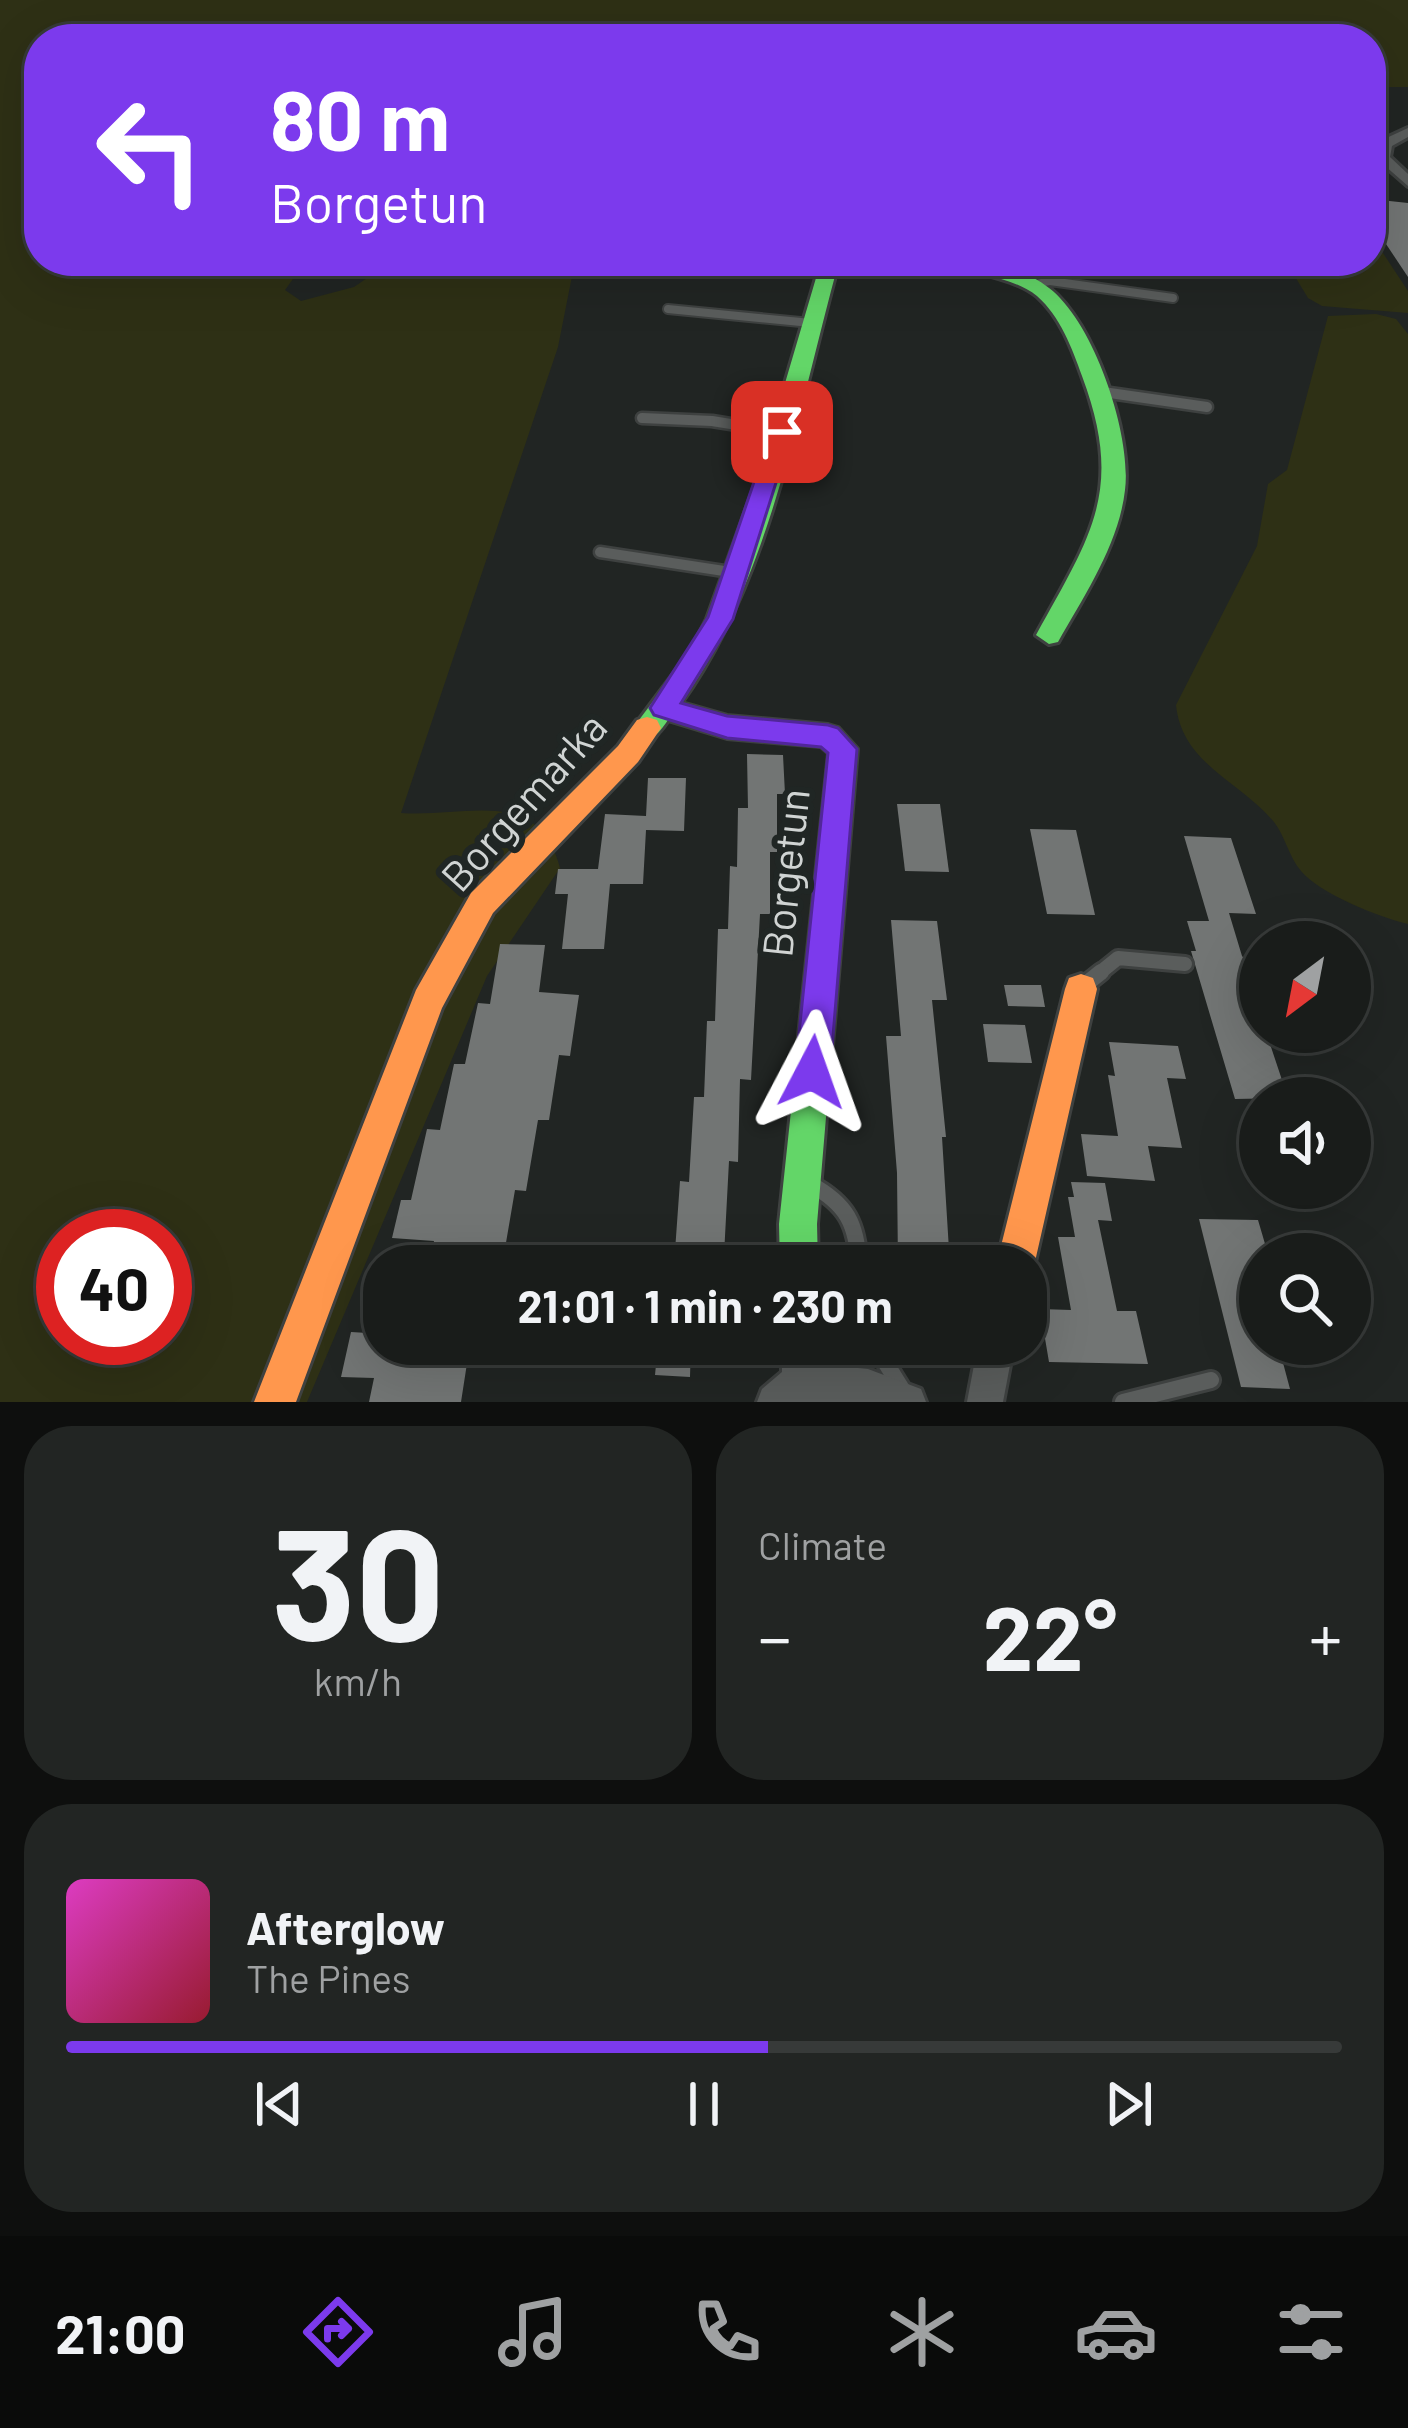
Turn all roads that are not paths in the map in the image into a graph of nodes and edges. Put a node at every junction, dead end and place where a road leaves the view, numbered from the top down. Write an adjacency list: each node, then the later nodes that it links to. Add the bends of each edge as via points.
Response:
1 (1386, 161): 2 (street)
2 (1408, 182)
3 (825, 276): 9 (street, Borgemarka)
4 (1017, 276): 6 (street)
5 (1051, 276): 6 (street)
6 (1042, 283): 7 (lane); 10 (street)
7 (1173, 298)
8 (668, 309): 9 (lane)
9 (811, 323): 13 (street, Borgemarka)
10 (1095, 391): 11 (lane); 16 (street, via 1118,472 1106,520)
11 (1207, 407)
12 (642, 418): 13 (lane)
13 (782, 432): 15 (street, Borgemarka)
14 (601, 552): 15 (lane)
15 (738, 574): 17 (street, Borgemarka, via 699,658)
16 (1049, 635)
17 (664, 708): 20 (street, Borgetun, via 727,727 828,736 843,749); 28 (street, Borgemarka, via 482,903 458,943)
18 (1185, 964): 19 (lane, via 1118,958)
19 (1082, 989): 23 (street)
20 (803, 1181): 21 (street, Borgetun); 22 (lane, via 843,1201)
21 (800, 1245)
22 (858, 1245)
23 (1020, 1245)
24 (887, 1365): 29 (lane)
25 (991, 1365): 30 (street)
26 (792, 1376): 29 (street)
27 (1211, 1380): 31 (lane)
28 (275, 1402)
29 (909, 1402)
30 (985, 1402)
31 (1124, 1402)

